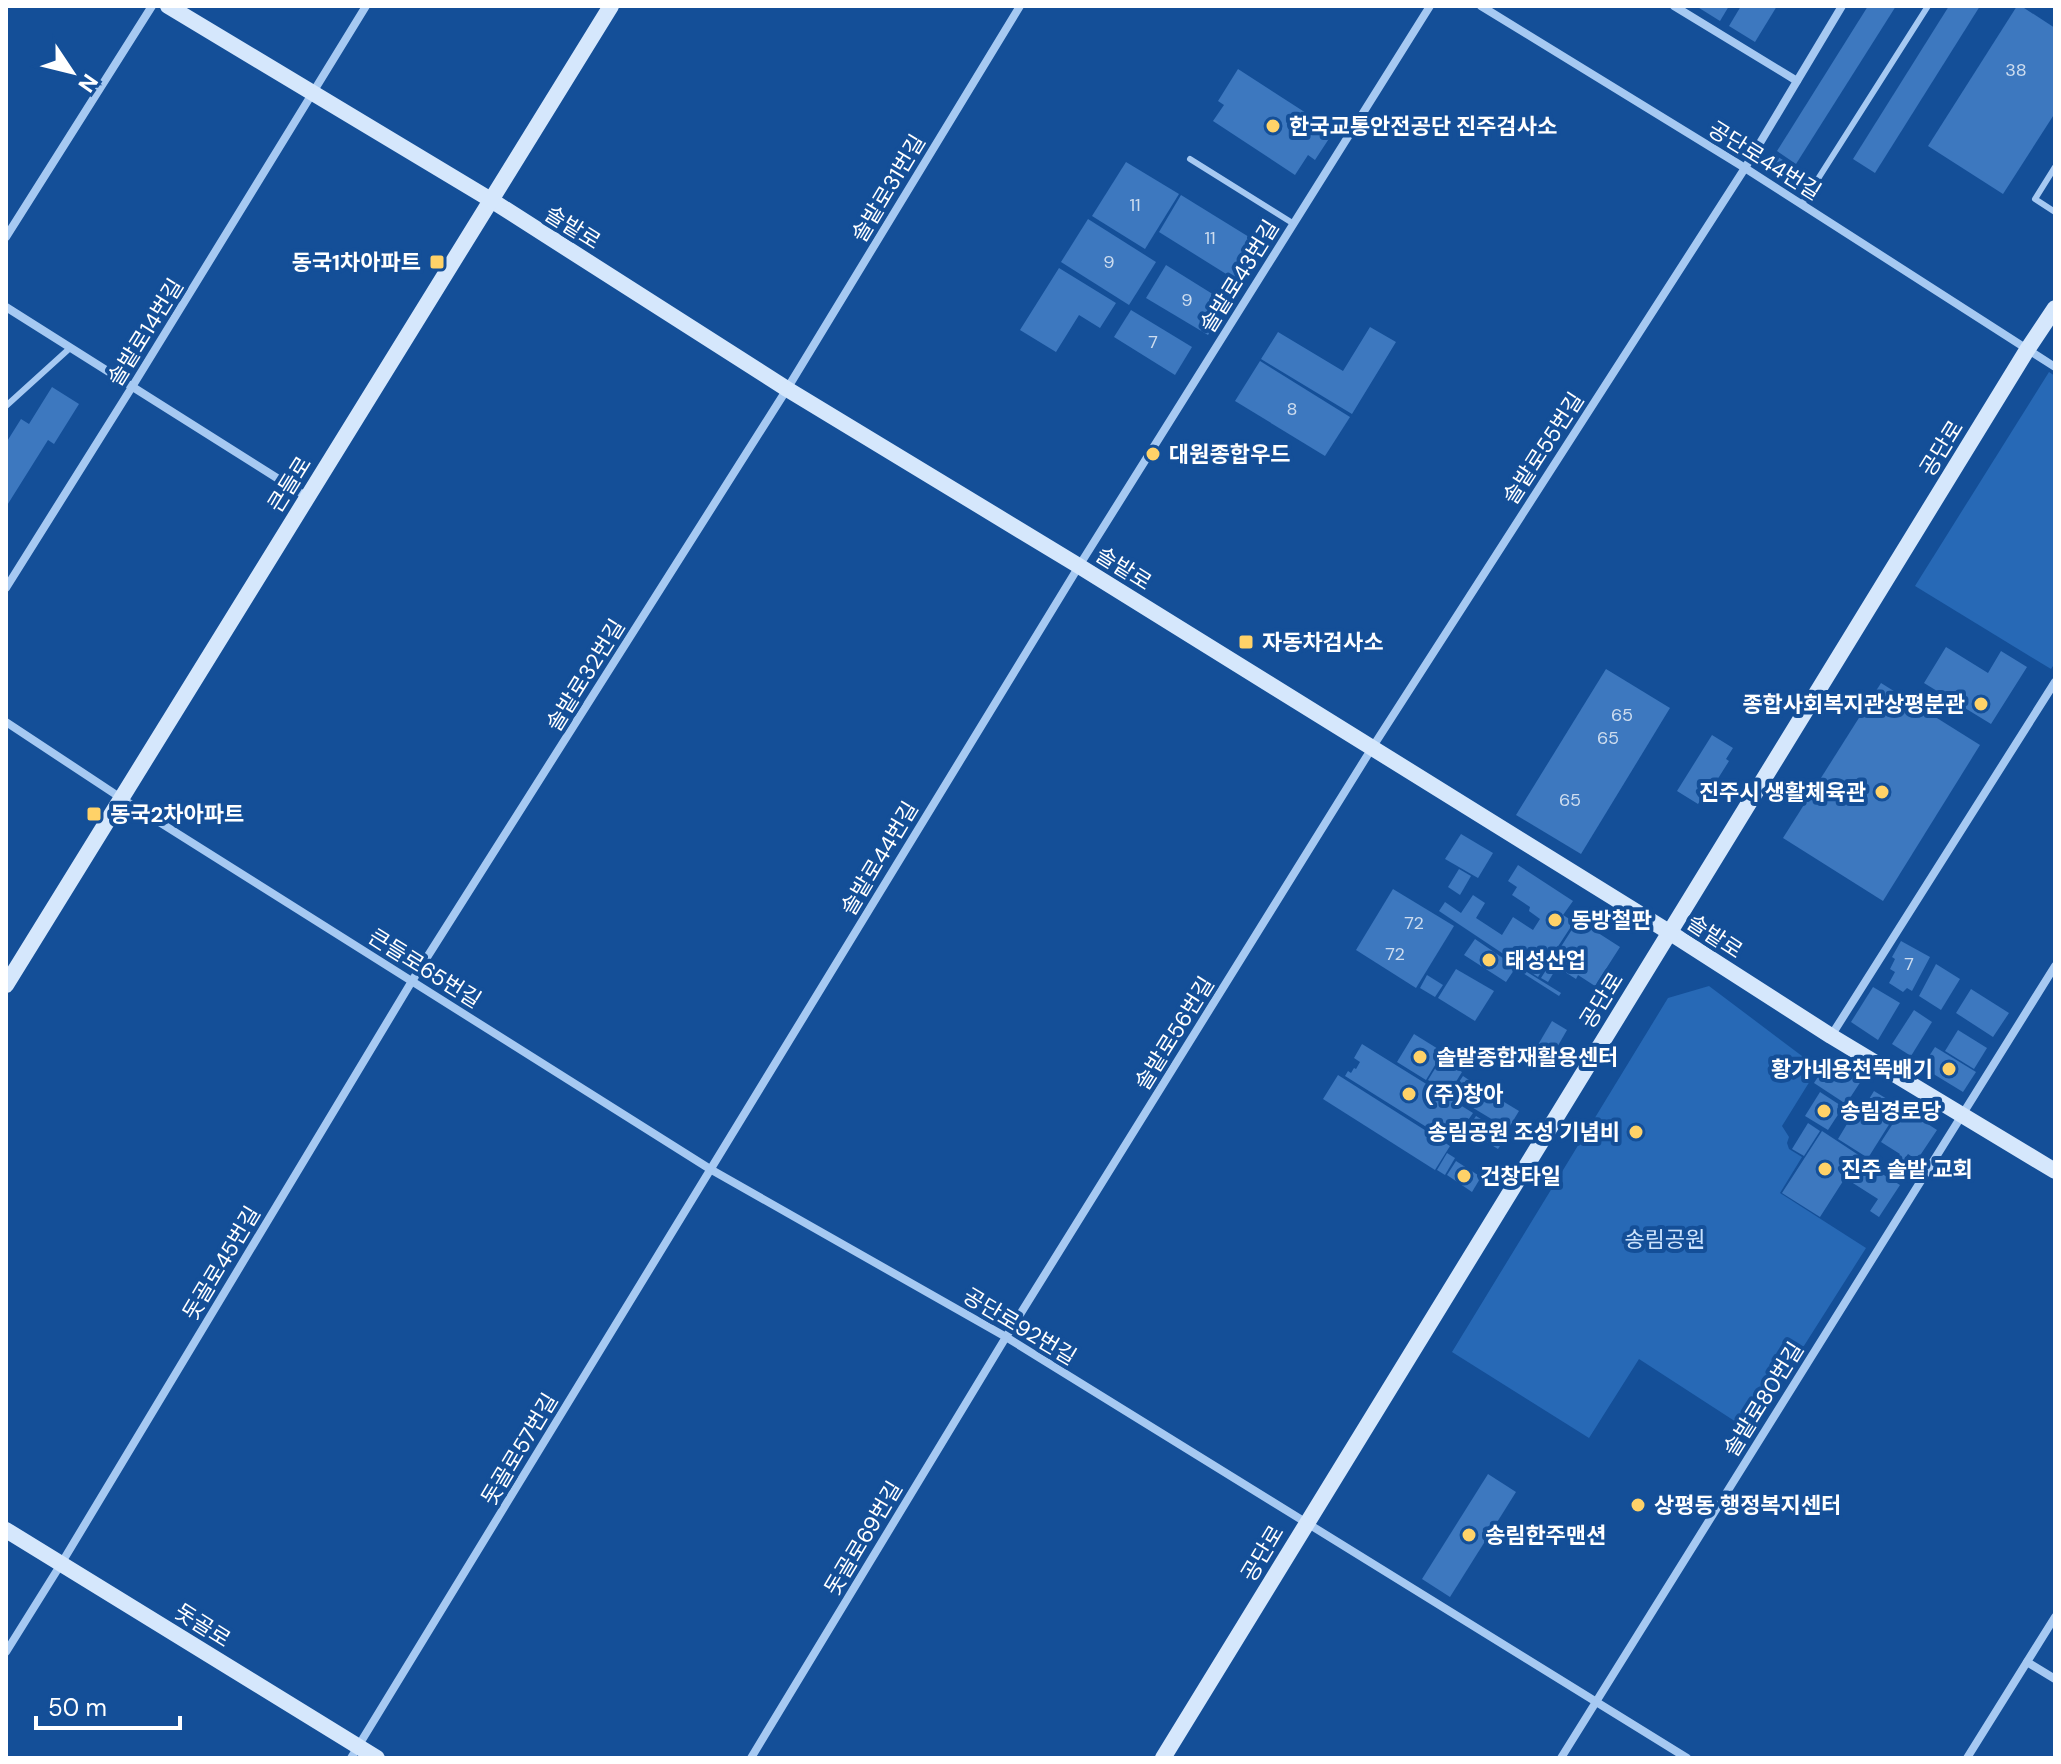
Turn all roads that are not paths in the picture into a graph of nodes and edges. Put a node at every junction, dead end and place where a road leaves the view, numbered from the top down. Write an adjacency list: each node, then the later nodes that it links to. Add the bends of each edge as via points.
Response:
1 (152, 6): 20 (street)
2 (168, 6): 12 (street, 솔밭로)
3 (366, 6): 12 (street, 솔밭로14번길)
4 (611, 6): 16 (street, 큰들로)
5 (1020, 6): 27 (street, 솔밭로31번길)
6 (1430, 6): 19 (street, 솔밭로43번길)
7 (1481, 6): 15 (street, 공단로44번길)
8 (1674, 6): 11 (street)
9 (1842, 6): 11 (street, 솔밭로55번길)
10 (1928, 6): 17 (lane)
11 (1797, 81): 15 (street, 솔밭로55번길)
12 (312, 93): 16 (street, 솔밭로); 26 (street, 솔밭로14번길)
13 (1190, 159): 19 (lane)
14 (2055, 167): 18 (lane, via 2035,199)
15 (1745, 168): 17 (street, 공단로44번길); 34 (street, 솔밭로55번길)
16 (491, 200): 27 (street, 솔밭로); 29 (street, 큰들로)
17 (1802, 204): 24 (street, 공단로44번길)
18 (2055, 212)
19 (1294, 224): 30 (street, 솔밭로43번길)
20 (6, 237)
21 (6, 307): 23 (street)
22 (2055, 308): 24 (street, 공단로)
23 (70, 348): 26 (street); 28 (lane)
24 (2027, 350): 25 (street, 공단로44번길); 36 (street, 공단로)
25 (2055, 367)
26 (132, 387): 29 (street); 31 (street, 솔밭로14번길)
27 (787, 389): 30 (street, 솔밭로); 38 (street, 솔밭로32번길)
28 (6, 406)
29 (307, 497): 35 (street, 큰들로)
30 (1079, 566): 34 (street, 솔밭로); 42 (street, 솔밭로44번길)
31 (6, 588)
32 (2055, 682): 40 (street)
33 (6, 722): 35 (street, 큰들로65번길)
34 (1372, 748): 36 (street, 솔밭로); 44 (street, 솔밭로56번길)
35 (121, 798): 38 (street, 큰들로65번길); 39 (street, 큰들로)
36 (1669, 932): 40 (street, 솔밭로); 45 (street, 공단로)
37 (2055, 966): 41 (street, 솔밭로80번길)
38 (412, 981): 42 (street, 큰들로65번길); 47 (street, 돗골로45번길)
39 (6, 985)
40 (1831, 1036): 41 (street, 솔밭로)
41 (1961, 1115): 43 (street, 솔밭로); 52 (street, 솔밭로80번길)
42 (710, 1169): 44 (street, 공단로92번길); 53 (street, 돗골로57번길)
43 (2055, 1171)
44 (1006, 1337): 45 (street, 공단로92번길); 56 (street, 돗골로69번길)
45 (1307, 1522): 52 (street, 공단로92번길); 57 (street, 공단로)
46 (6, 1530): 47 (street, 돗골로)
47 (61, 1564): 49 (street, 돗골로45번길); 53 (street, 돗골로)
48 (2055, 1617): 50 (street)
49 (6, 1652)
50 (2027, 1662): 51 (street); 54 (street)
51 (2055, 1679)
52 (1596, 1702): 58 (street, 솔밭로80번길); 59 (street, 공단로92번길)
53 (355, 1752): 55 (street, 돗골로)
54 (1969, 1755): 60 (street)
55 (377, 1758)
56 (751, 1758)
57 (1163, 1758)
58 (1561, 1758)
59 (1687, 1758)
60 (1982, 1758)

